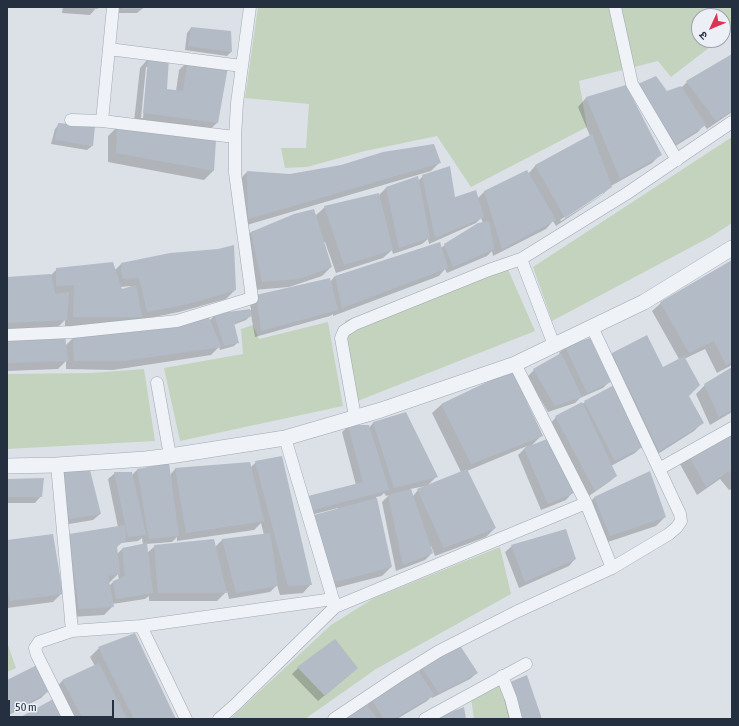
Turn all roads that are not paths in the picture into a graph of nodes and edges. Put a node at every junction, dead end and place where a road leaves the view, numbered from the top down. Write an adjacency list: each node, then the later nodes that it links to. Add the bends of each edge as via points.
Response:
1 (113, 7): 4 (street)
2 (250, 7): 5 (street)
3 (615, 7): 10 (street, via 632,84)
4 (109, 49): 5 (street); 7 (street)
5 (242, 66): 9 (street)
6 (71, 120): 7 (street)
7 (102, 121): 9 (street)
8 (732, 122): 10 (street)
9 (235, 137): 14 (street, via 236,173 252,298 171,322 72,332)
10 (678, 160): 12 (street)
11 (732, 248): 13 (street, via 644,302)
12 (522, 258): 15 (street); 18 (street, via 344,330 341,338)
13 (592, 327): 15 (street); 24 (street)
14 (7, 335)
15 (554, 345): 16 (street)
16 (515, 364): 18 (street); 25 (street)
17 (157, 383): 21 (street)
18 (355, 417): 20 (street)
19 (732, 428): 24 (street)
20 (285, 438): 21 (street); 27 (street)
21 (170, 456): 22 (street)
22 (57, 465): 23 (street); 29 (street)
23 (7, 466)
24 (659, 469): 26 (street, via 680,514 681,522 669,534)
25 (586, 503): 26 (street); 27 (street)
26 (612, 568): 35 (street, via 439,651)
27 (334, 603): 28 (street); 34 (street)
28 (141, 626): 29 (street); 33 (street)
29 (72, 631): 32 (street, via 39,642 36,648 37,655)
30 (526, 664): 31 (street)
31 (502, 676): 36 (street); 37 (street)
32 (69, 719)
33 (186, 719)
34 (219, 719)
35 (334, 719)
36 (425, 719)
37 (516, 719)

